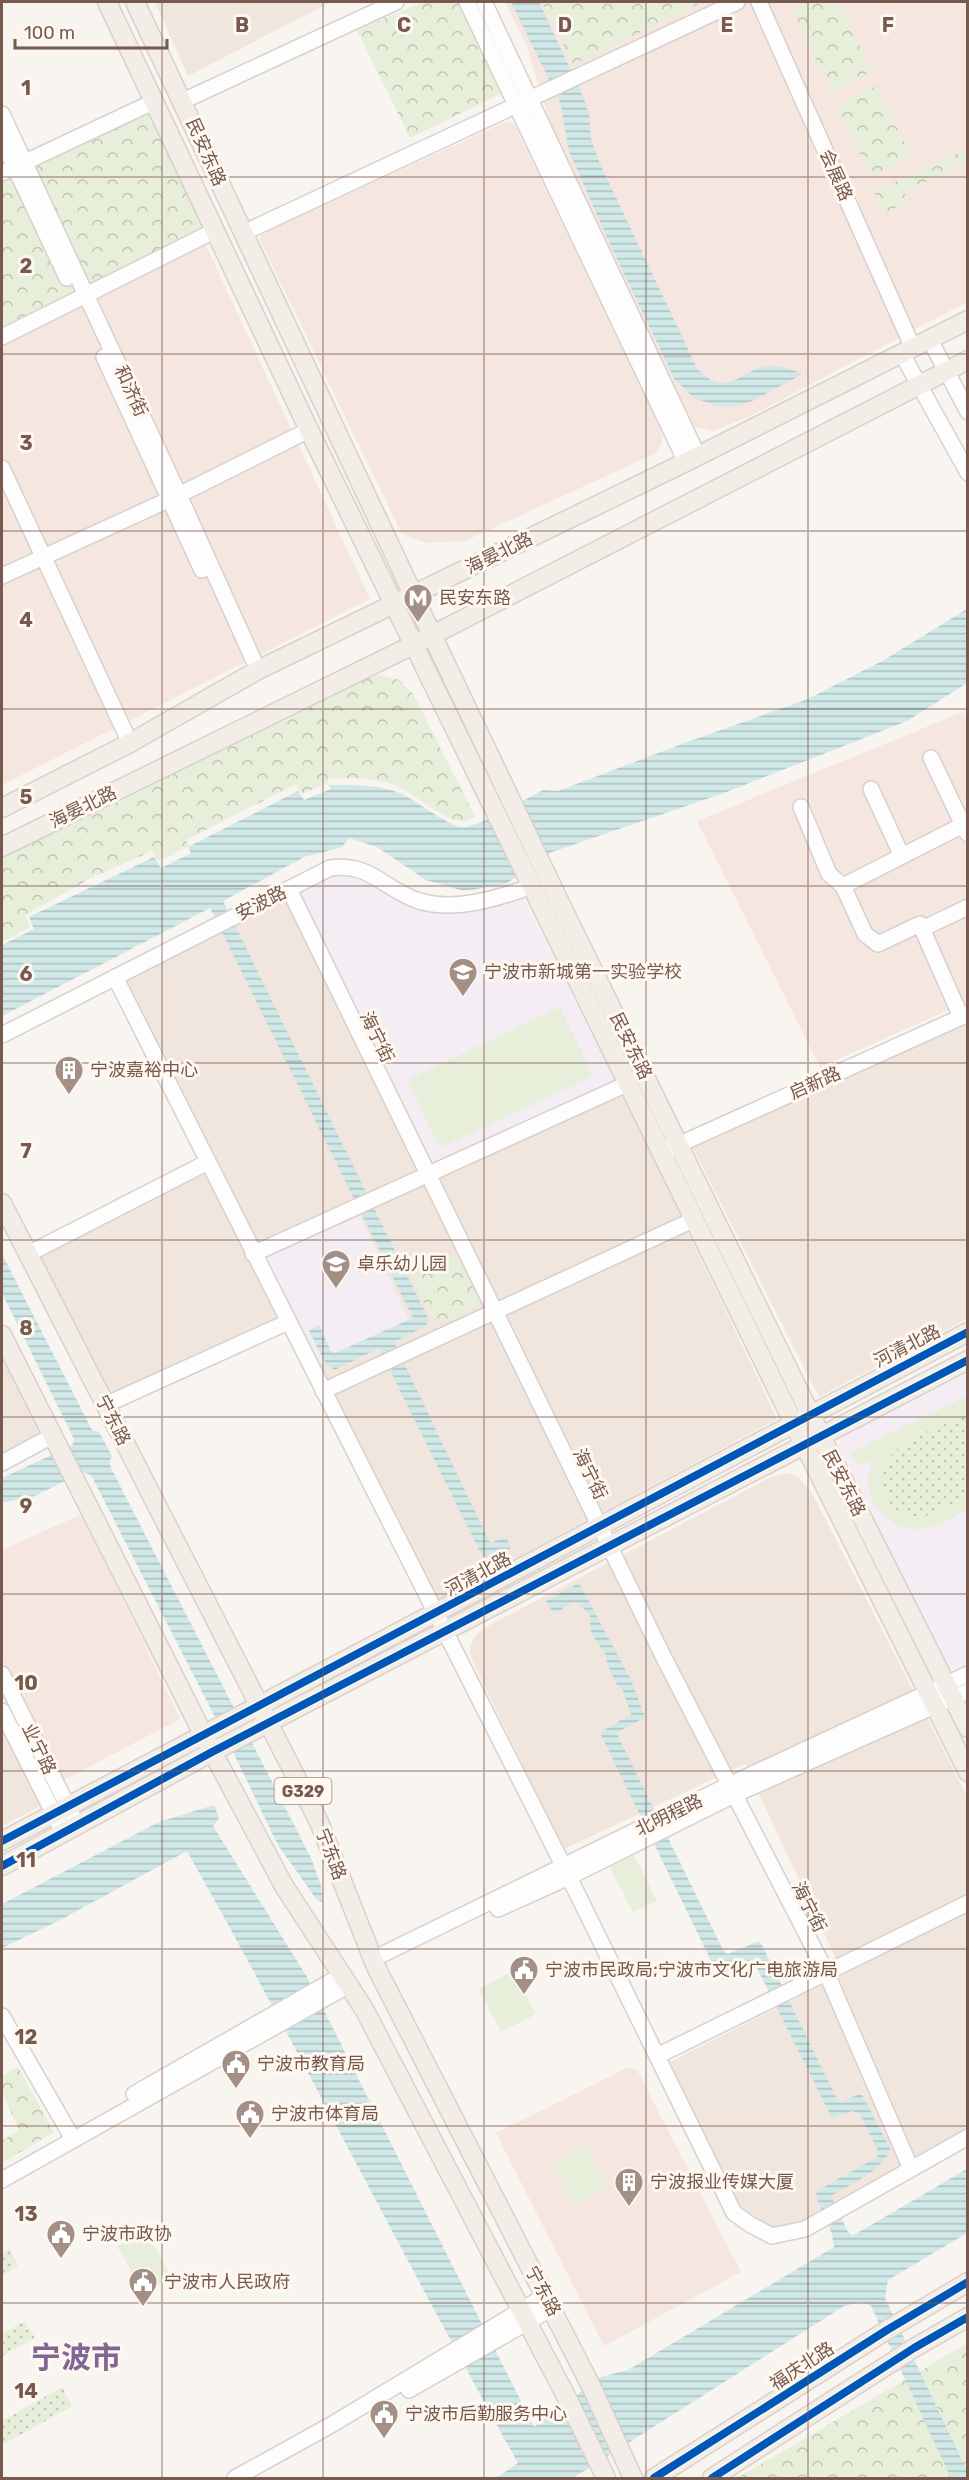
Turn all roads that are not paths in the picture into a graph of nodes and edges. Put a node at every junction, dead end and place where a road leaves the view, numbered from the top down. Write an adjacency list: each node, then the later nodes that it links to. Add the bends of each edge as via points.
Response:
1 (107, 2): 9 (main road, 民安东路)
2 (135, 2): 8 (main road, 民安东路)
3 (396, 2): 8 (street)
4 (467, 2): 10 (street)
5 (484, 2): 10 (street)
6 (737, 2): 10 (street)
7 (759, 2): 20 (street, 会展路)
8 (183, 101): 15 (main road, 民安东路)
9 (153, 102): 13 (street); 14 (main road, 民安东路)
10 (523, 102): 15 (street); 26 (street)
11 (2, 114): 13 (street, 和济街)
12 (2, 140): 13 (street, 和济街)
13 (13, 168): 16 (street, 和济街)
14 (214, 231): 16 (street); 25 (main road, 民安东路)
15 (243, 233): 32 (main road, 民安东路)
16 (81, 296): 18 (street); 29 (street, 和济街)
17 (968, 320): 19 (main road, 海晏北路)
18 (2, 337)
19 (930, 340): 20 (main road, 海晏北路); 22 (street)
20 (907, 351): 23 (street, 会展路); 26 (main road, 海晏北路)
21 (968, 360): 22 (main road, 海晏北路)
22 (945, 372): 23 (main road, 海晏北路); 24 (street)
23 (918, 386): 28 (street, 会展路); 34 (main road, 海晏北路)
24 (968, 412)
25 (309, 430): 29 (street); 33 (main road, 民安东路)
26 (692, 459): 32 (main road, 海晏北路)
27 (2, 468): 30 (street)
28 (968, 472)
29 (174, 497): 30 (street); 36 (street, 和济街)
30 (44, 558): 31 (street); 37 (street)
31 (2, 576)
32 (413, 595): 33 (main road, 海晏北路); 34 (main road, 民安东路)
33 (396, 604): 35 (main road, 民安东路); 36 (main road, 海晏北路)
34 (432, 635): 35 (main road, 海晏北路); 42 (main road, 民安东路)
35 (415, 644): 42 (main road, 民安东路); 44 (main road, 海晏北路)
36 (254, 672): 37 (main road, 海晏北路)
37 (130, 743): 41 (main road, 海晏北路)
38 (931, 758): 43 (street)
39 (871, 789): 46 (street)
40 (801, 807): 48 (street, via 829,874)
41 (2, 808)
42 (509, 817): 45 (main road, 民安东路)
43 (965, 829): 46 (street)
44 (2, 847)
45 (528, 856): 47 (main road, 民安东路); 56 (main road, 民安东路)
46 (902, 856): 48 (street)
47 (533, 886): 49 (street, 安波路, via 484,901 422,902 372,874 340,866); 55 (main road, 民安东路)
48 (843, 886): 51 (street, via 865,934 878,944 920,924)
49 (289, 889): 52 (street, 安波路); 58 (street, 海宁街)
50 (968, 907): 51 (street)
51 (922, 929): 53 (street)
52 (115, 977): 54 (street, 安波路); 57 (street)
53 (964, 1016): 56 (street, 启新路)
54 (2, 1035)
55 (629, 1083): 56 (main road, 民安东路); 58 (street)
56 (670, 1148): 60 (main road, 民安东路); 70 (main road, 民安东路)
57 (208, 1162): 61 (street); 62 (street)
58 (428, 1174): 62 (street); 63 (street, 海宁街)
59 (2, 1203): 61 (main road, 宁东路 / G329)
60 (695, 1219): 63 (street); 71 (main road, 民安东路)
61 (28, 1254): 69 (main road, 宁东路 / G329)
62 (254, 1254): 64 (street)
63 (495, 1312): 68 (street); 75 (street, 海宁街)
64 (288, 1322): 68 (street); 69 (street)
65 (968, 1332): 70 (main road, 河清北路)
66 (2, 1335): 72 (main road, 宁东路)
67 (968, 1360): 73 (main road, 河清北路)
68 (323, 1391): 77 (street)
69 (105, 1405): 83 (main road, 宁东路 / G329)
70 (810, 1413): 71 (main road, 河清北路); 73 (main road, 民安东路)
71 (794, 1424): 73 (main road, 民安东路); 75 (main road, 河清北路)
72 (52, 1436): 74 (street); 87 (main road, 宁东路)
73 (813, 1440): 76 (main road, 河清北路); 81 (main road, 民安东路); 82 (main road, 民安东路)
74 (2, 1463)
75 (599, 1527): 76 (street, 海宁街); 77 (main road, 河清北路)
76 (609, 1546): 78 (main road, 河清北路); 89 (street, 海宁街)
77 (435, 1614): 78 (street); 83 (main road, 河清北路)
78 (444, 1632): 85 (main road, 河清北路); 94 (street)
79 (2, 1674): 90 (street, 业宁路)
80 (968, 1674): 81 (street, 北明程路)
81 (955, 1692): 82 (street, 北明程路); 86 (main road, 民安东路)
82 (932, 1700): 88 (main road, 民安东路); 89 (street, 北明程路)
83 (259, 1707): 85 (main road, 宁东路 / G329); 87 (main road, 河清北路)
84 (2, 1711): 90 (street, 业宁路)
85 (268, 1723): 87 (main road, 河清北路); 96 (main road, 宁东路 / G329, via 319,1821)
86 (968, 1728)
87 (208, 1744): 90 (main road, 河清北路); 91 (main road, 河清北路); 98 (main road, 宁东路, via 284,1886)
88 (968, 1772)
89 (732, 1790): 94 (street, 北明程路); 97 (street, 海宁街)
90 (61, 1810): 91 (street, 业宁路); 92 (main road, 河清北路)
91 (70, 1828): 93 (main road, 河清北路)
92 (2, 1841)
93 (2, 1866)
94 (566, 1872): 96 (street, 北明程路); 101 (street)
95 (968, 1903): 97 (street)
96 (374, 1963): 108 (main road, 宁东路 / G329)
97 (826, 1972): 101 (street); 105 (street, 海宁街)
98 (345, 1980): 102 (street); 109 (main road, 宁东路, via 364,2009)
99 (2, 2016): 102 (street)
100 (2, 2031): 102 (street)
101 (657, 2056): 105 (street, via 734,2213 772,2236 806,2229)
102 (68, 2137): 104 (street); 106 (street)
103 (968, 2137): 105 (street)
104 (2, 2169)
105 (911, 2169)
106 (2, 2180)
107 (968, 2282): 115 (main road, 福庆北路)
108 (548, 2302): 109 (street); 114 (main road, 宁东路 / G329)
109 (525, 2316): 111 (main road, 宁东路); 112 (street); 113 (street)
110 (968, 2317): 116 (main road)
111 (602, 2470)
112 (235, 2478)
113 (253, 2478)
114 (633, 2478)
115 (654, 2478)
116 (712, 2478)

